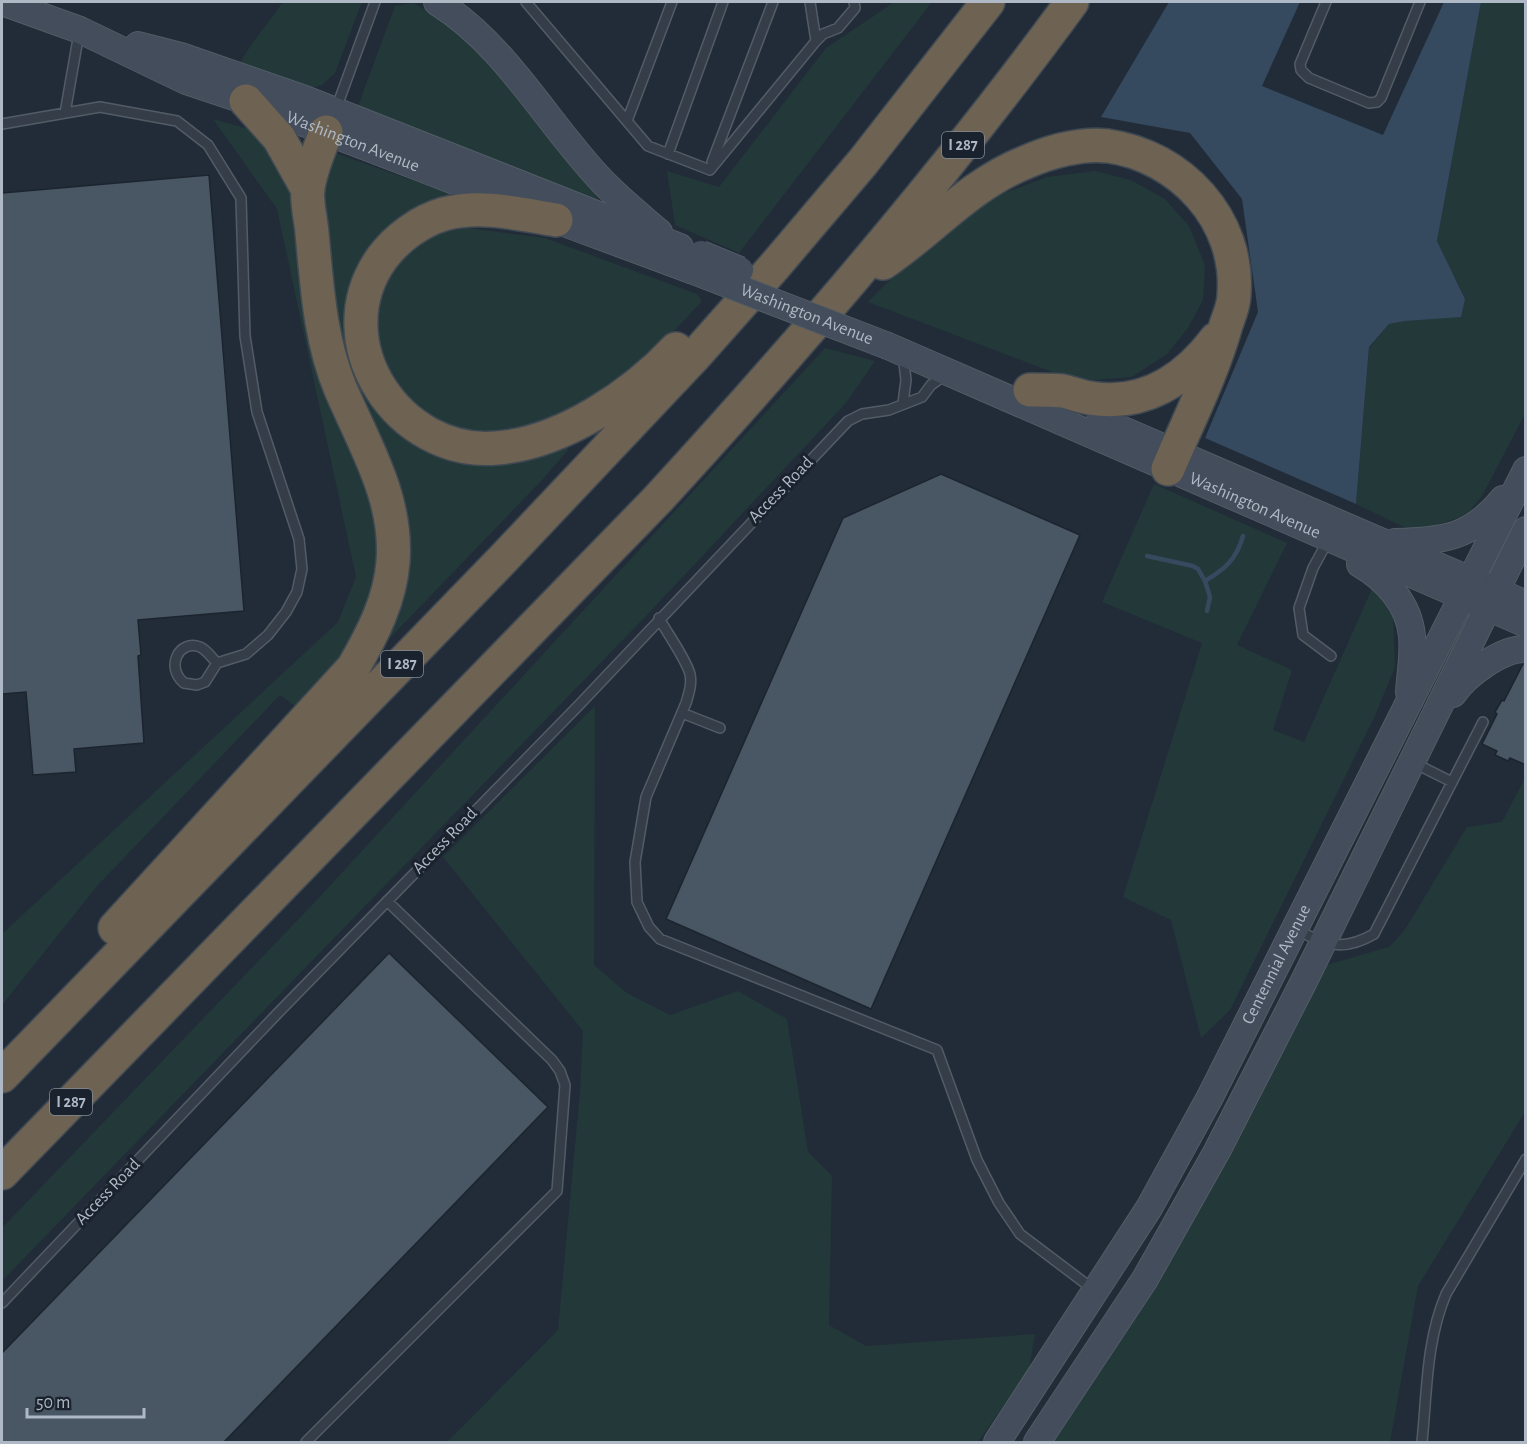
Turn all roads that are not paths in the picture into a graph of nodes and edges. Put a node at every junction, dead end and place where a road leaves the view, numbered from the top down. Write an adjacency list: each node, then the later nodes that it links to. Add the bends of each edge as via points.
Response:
1 (2, 2): 14 (main road, Washington Avenue)
2 (375, 2): 18 (lane)
3 (437, 2): 25 (main road, via 494,50 600,180)
4 (526, 2): 19 (lane)
5 (672, 2): 19 (lane)
6 (723, 2): 21 (lane)
7 (773, 2): 22 (lane)
8 (810, 2): 15 (lane)
9 (854, 2): 15 (lane, via 855,8 838,28)
10 (988, 2): 27 (highway, I 287, via 863,162)
11 (1072, 2): 28 (highway, I 287)
12 (1326, 2): 13 (lane, via 1300,70 1309,78 1369,103 1381,98)
13 (1420, 2)
14 (80, 30): 16 (main road, Washington Avenue, via 186,81); 17 (lane); 18 (main road, Washington Avenue, via 180,56)
15 (816, 41): 22 (lane)
16 (246, 101): 18 (main road, Washington Avenue); 23 (highway, via 279,138)
17 (65, 113): 20 (lane); 47 (lane, via 100,107 177,121 208,145 241,198 244,336 257,412 299,539 302,569 297,592 268,635 246,654)
18 (330, 121): 23 (highway); 24 (main road, Washington Avenue); 25 (main road, Washington Avenue)
19 (627, 122): 21 (lane, via 648,146)
20 (2, 124)
21 (668, 154): 22 (lane)
22 (710, 170)
23 (308, 190): 58 (highway, via 328,350 386,492 393,562 386,598 353,668 35,1016)
24 (556, 220): 26 (main road, Washington Avenue); 27 (highway, via 478,209 443,214 401,237 377,265 362,310 366,360 385,396 431,436 471,448 498,448 565,430 611,404 667,358 720,303)
25 (672, 244): 26 (main road, Washington Avenue)
26 (696, 262): 30 (main road, Washington Avenue, bridge)
27 (773, 268): 58 (highway, I 287, via 503,559)
28 (849, 285): 29 (highway, via 903,250 974,191 1022,163 1052,153 1107,146 1159,162 1205,200 1220,225 1233,267 1234,296); 61 (highway, I 287, via 658,499)
29 (1226, 325): 32 (highway, via 1190,369 1138,398 1115,400); 34 (highway, via 1218,357)
30 (895, 343): 31 (main road, Washington Avenue); 32 (main road, Washington Avenue); 33 (lane, via 906,380)
31 (949, 372): 33 (lane, Access Road, via 922,397); 34 (main road, Washington Avenue)
32 (1030, 390): 34 (main road, Washington Avenue)
33 (903, 403): 43 (lane, Access Road, via 848,421)
34 (1172, 460): 36 (main road, Washington Avenue); 38 (main road, Washington Avenue)
35 (1523, 474): 38 (main road, via 1490,515 1463,533 1432,541); 40 (main road, Centennial Avenue)
36 (1287, 521): 39 (main road); 40 (main road, Washington Avenue)
37 (1526, 530): 41 (main road, Centennial Avenue)
38 (1386, 543): 40 (main road, Washington Avenue)
39 (1326, 544): 46 (lane, via 1299,608 1303,635); 48 (main road, via 1378,574 1397,596 1412,636)
40 (1466, 588): 41 (main road, Washington Avenue); 48 (main road, Centennial Avenue)
41 (1491, 598): 42 (main road, Washington Avenue); 44 (main road, Washington Avenue); 52 (main road, Centennial Avenue)
42 (1526, 604)
43 (659, 618): 49 (lane, via 690,674 689,693); 55 (lane, Access Road)
44 (1526, 624)
45 (1526, 649): 52 (main road, via 1489,662 1463,680)
46 (1331, 656)
47 (217, 663): 47 (lane, via 205,682 197,685 184,683 175,672 174,663 178,653 194,646 202,648)
48 (1408, 704): 56 (main road, Centennial Avenue)
49 (681, 713): 51 (lane); 62 (lane, via 643,806 636,862 637,902 649,927 660,939 937,1050 977,1160 999,1203 1020,1234)
50 (1483, 722): 54 (lane)
51 (720, 728)
52 (1426, 734): 53 (main road, Centennial Avenue)
53 (1412, 762): 54 (lane); 57 (main road, Centennial Avenue)
54 (1452, 782): 57 (lane, via 1374,934 1347,945)
55 (387, 901): 63 (lane, Access Road); 64 (lane, via 560,1071 565,1085 557,1191)
56 (1294, 929): 57 (lane); 62 (main road, Centennial Avenue, via 1210,1097 1149,1208)
57 (1323, 943): 66 (main road, Centennial Avenue, via 1217,1151 1150,1269)
58 (24, 1053): 59 (highway, I 287)
59 (2, 1076)
60 (1526, 1159): 67 (lane, via 1440,1309 1432,1336)
61 (2, 1173)
62 (1096, 1291): 65 (main road, Centennial Avenue)
63 (2, 1303)
64 (306, 1443)
65 (997, 1443)
66 (1037, 1443)
67 (1422, 1443)

